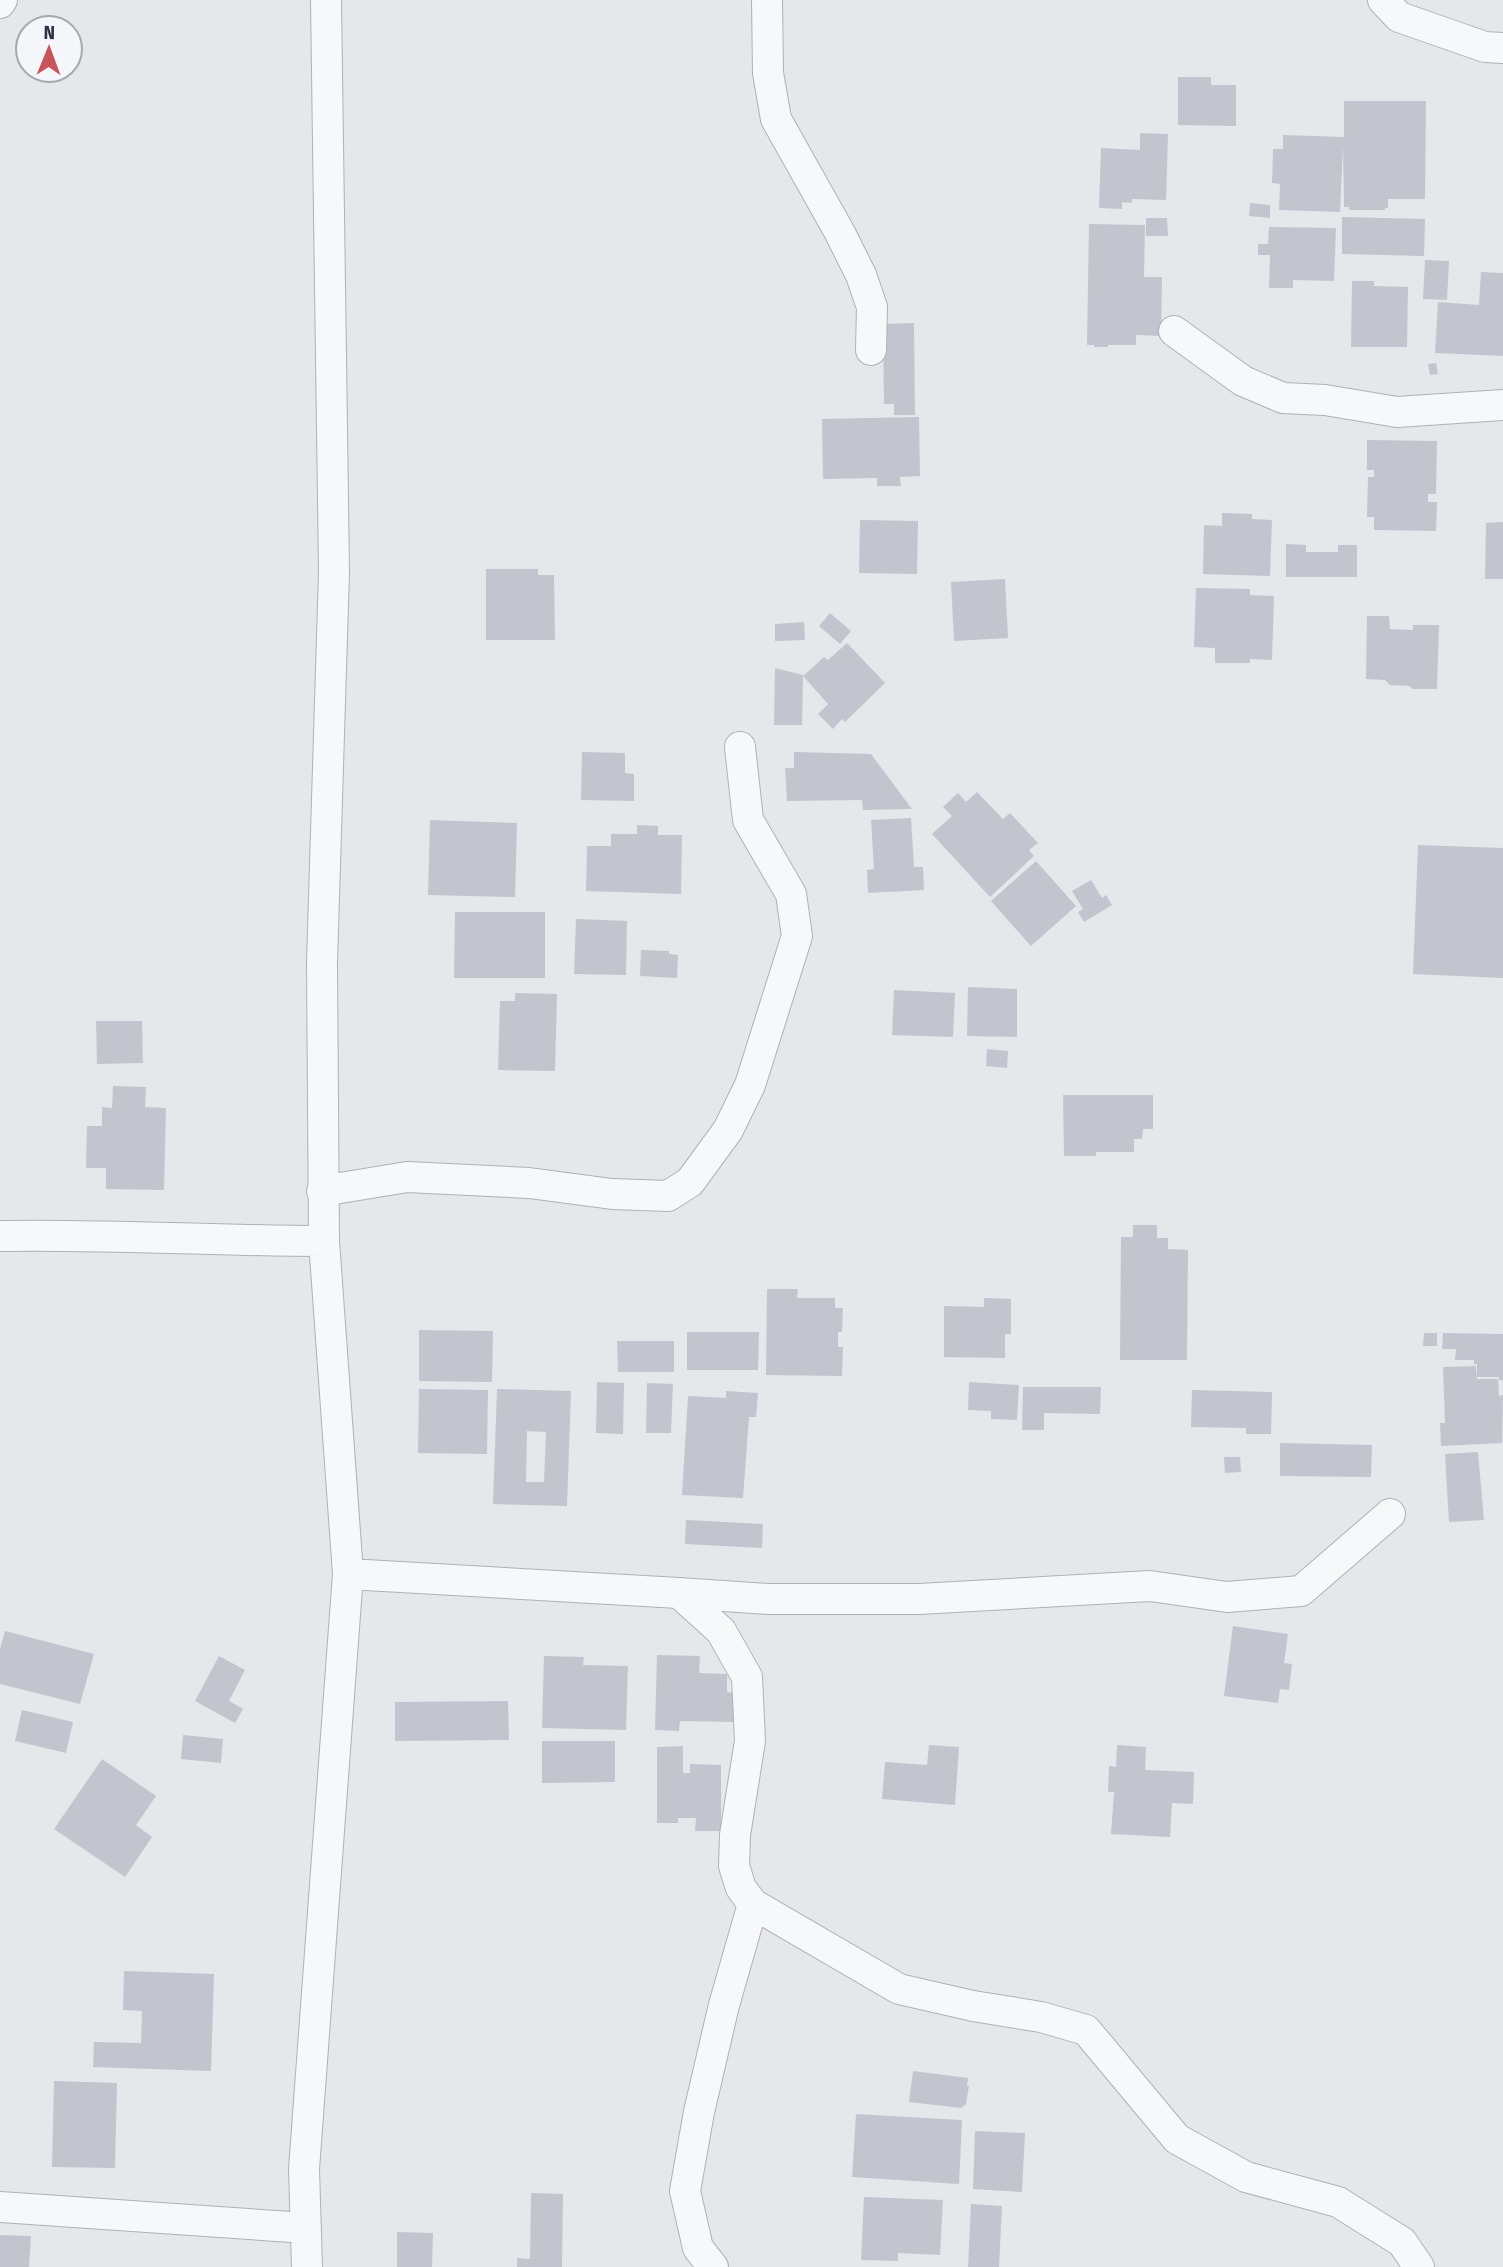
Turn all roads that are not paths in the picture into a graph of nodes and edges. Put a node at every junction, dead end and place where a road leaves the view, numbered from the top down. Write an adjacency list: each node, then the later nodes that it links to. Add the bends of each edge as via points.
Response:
1 (326, 0): 9 (street, via 334,572 322,962)
2 (766, 0): 6 (street, via 768,73 776,119 861,275 872,307)
3 (1383, 0): 4 (street, via 1399,17 1485,47)
4 (1503, 48)
5 (1174, 331): 7 (street, via 1243,381 1283,398 1397,412)
6 (872, 350)
7 (1503, 405)
8 (740, 747): 9 (street, via 748,820 791,894 797,936 750,1085 729,1130 690,1182 668,1196 407,1177)
9 (322, 1191): 11 (street)
10 (0, 1236): 11 (street)
11 (324, 1241): 13 (street)
12 (1390, 1514): 14 (street, via 1300,1591 1227,1597 1150,1587 919,1600)
13 (348, 1574): 14 (street); 17 (street, via 304,2169)
14 (679, 1593): 15 (street, via 721,1631 747,1677 750,1741 734,1866 741,1888)
15 (753, 1904): 19 (street, via 721,2018 685,2191 698,2248); 20 (street, via 899,1989 1086,2030 1177,2139 1246,2177 1338,2202 1402,2242)
16 (0, 2207): 17 (street)
17 (306, 2228): 18 (street)
18 (307, 2267)
19 (713, 2267)
20 (1419, 2267)

